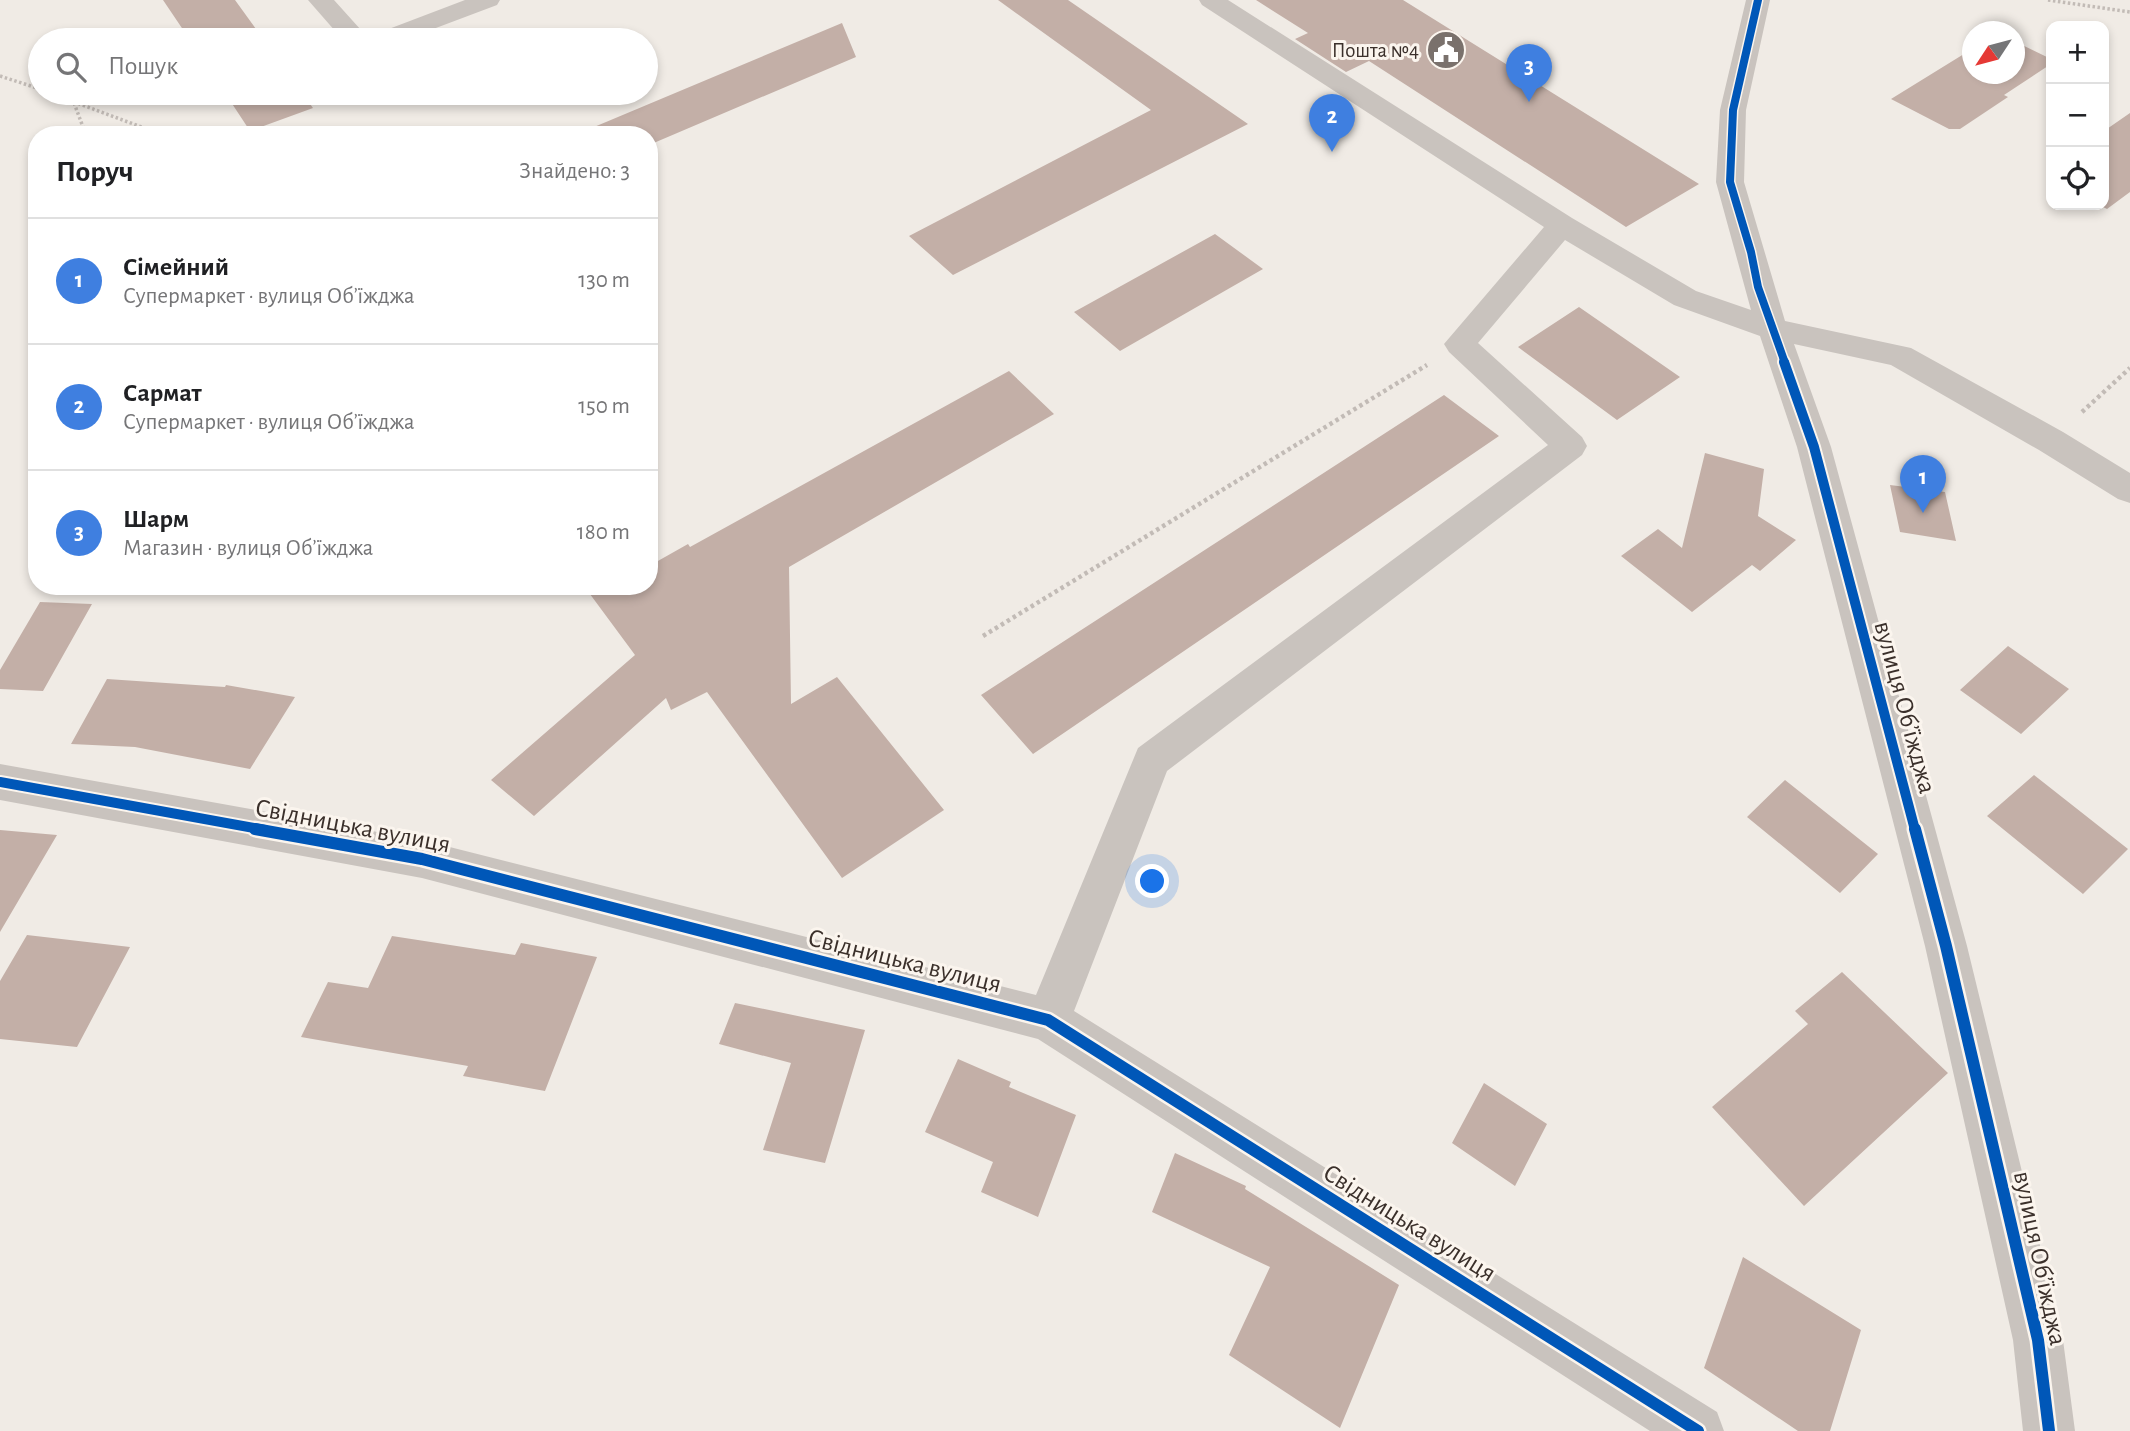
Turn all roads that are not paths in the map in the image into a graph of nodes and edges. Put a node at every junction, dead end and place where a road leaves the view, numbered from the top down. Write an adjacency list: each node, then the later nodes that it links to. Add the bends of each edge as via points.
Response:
1 (320, 0): 5 (street)
2 (488, 0): 6 (street)
3 (1211, 0): 7 (street)
4 (1758, 0): 8 (street, вулиця Обʼїжджа, via 1733,110 1730,183)
5 (347, 28)
6 (414, 28)
7 (1562, 225): 8 (street, via 1685,298); 11 (street, via 1460,344 1570,446 1152,760)
8 (1772, 329): 9 (street, via 1899,356); 13 (street, вулиця Обʼїжджа, via 1814,447 1946,946 2038,1340)
9 (2130, 490)
10 (0, 782): 11 (street, Свідницька вулиця, via 422,859)
11 (1048, 1020): 12 (street, Свідницька вулиця)
12 (1698, 1431)
13 (2049, 1431)

